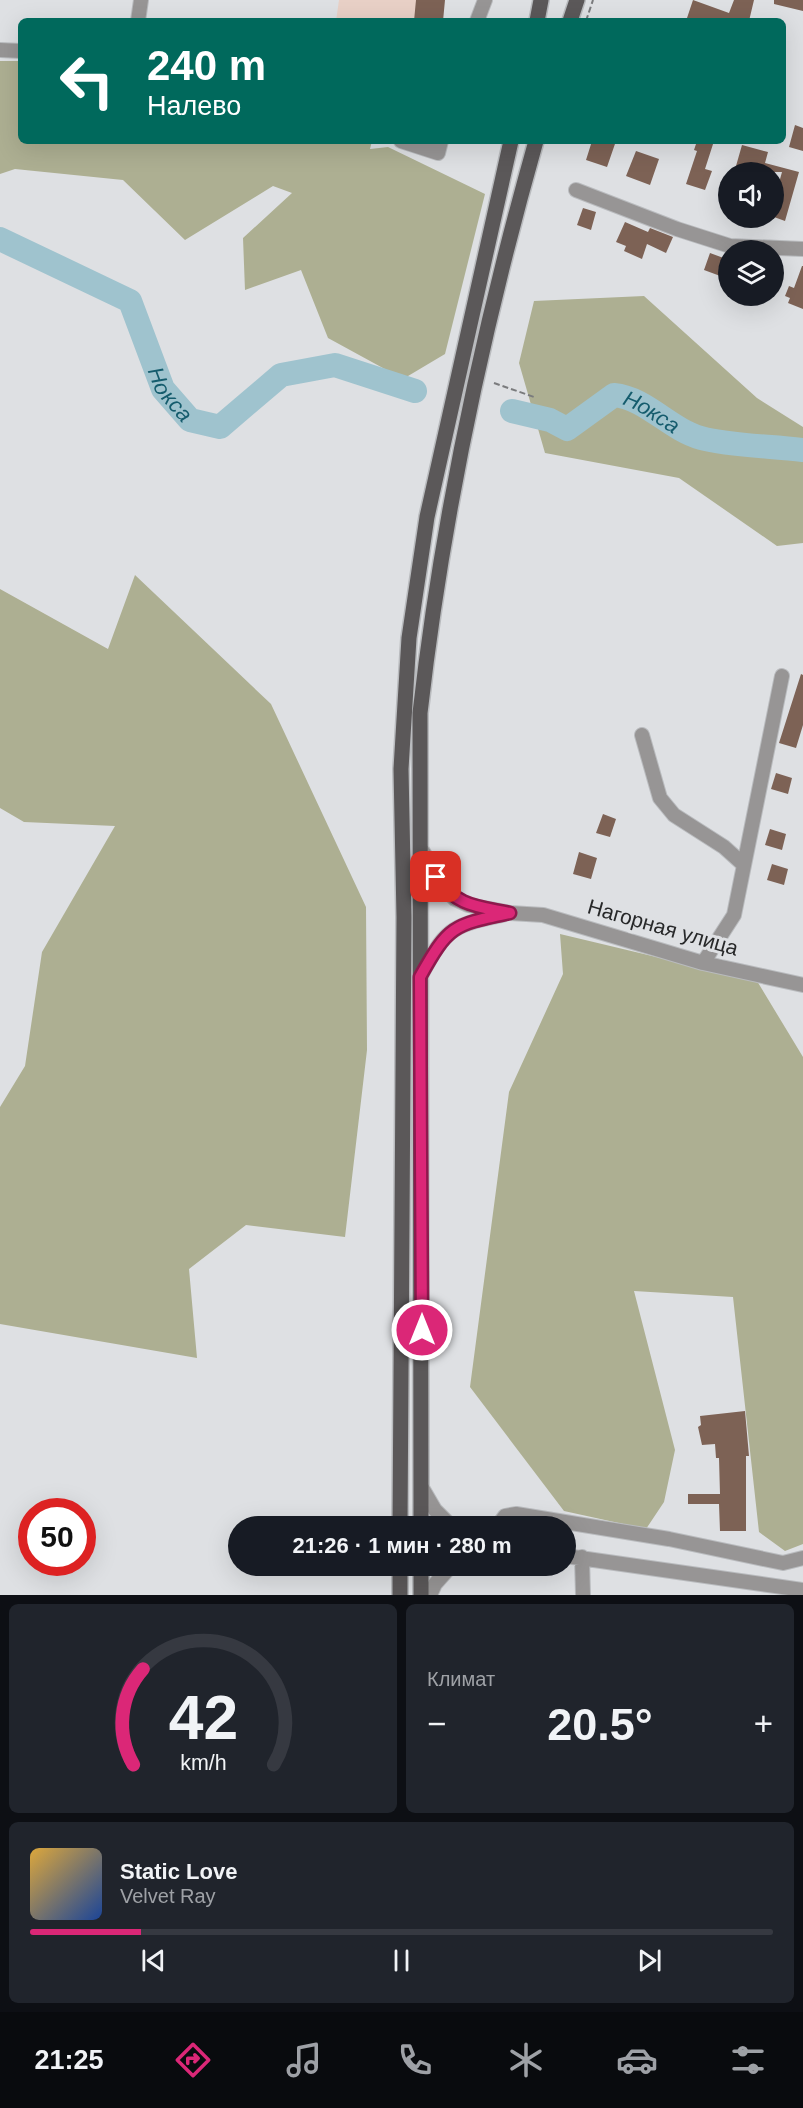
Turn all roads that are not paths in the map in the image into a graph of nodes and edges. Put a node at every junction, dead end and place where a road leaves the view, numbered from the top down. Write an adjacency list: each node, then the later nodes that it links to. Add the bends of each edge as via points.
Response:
1 (141, 0): 5 (street)
2 (485, 0): 6 (street)
3 (541, 0): 7 (main road)
4 (577, 0): 8 (main road)
5 (138, 18)
6 (478, 18)
7 (538, 18)
8 (571, 18)
9 (0, 50): 10 (street)
10 (18, 51)
11 (420, 144): 14 (street)
12 (510, 144): 26 (main road, via 429,506 409,638 401,769 404,917)
13 (535, 144): 19 (main road, via 472,397 431,616 420,713)
14 (440, 147)
15 (576, 190): 16 (street, via 677,230 730,246)
16 (803, 249)
17 (782, 676): 20 (street)
18 (642, 735): 20 (street, via 660,798 674,815 724,847)
19 (422, 850): 21 (street, via 436,877 455,899); 23 (main road)
20 (744, 866): 22 (street, via 734,915)
21 (510, 913): 22 (street, Нагорная улица, via 564,920); 23 (street, via 465,922 452,929 439,942)
22 (703, 963): 24 (street, Нагорная улица)
23 (420, 977): 25 (main road)
24 (803, 985)
25 (421, 1486): 27 (main road); 28 (street)
26 (400, 1516)
27 (422, 1516)
28 (441, 1516)
29 (505, 1516): 30 (street)
30 (524, 1516)
31 (576, 1528): 34 (street, via 669,1539 783,1563)
32 (576, 1557): 33 (street)
33 (582, 1557): 38 (street); 42 (street)
34 (803, 1558)
35 (400, 1576): 39 (main road)
36 (422, 1576): 40 (main road)
37 (441, 1576): 41 (street)
38 (803, 1590)
39 (400, 1595)
40 (422, 1595)
41 (430, 1595)
42 (583, 1595)

